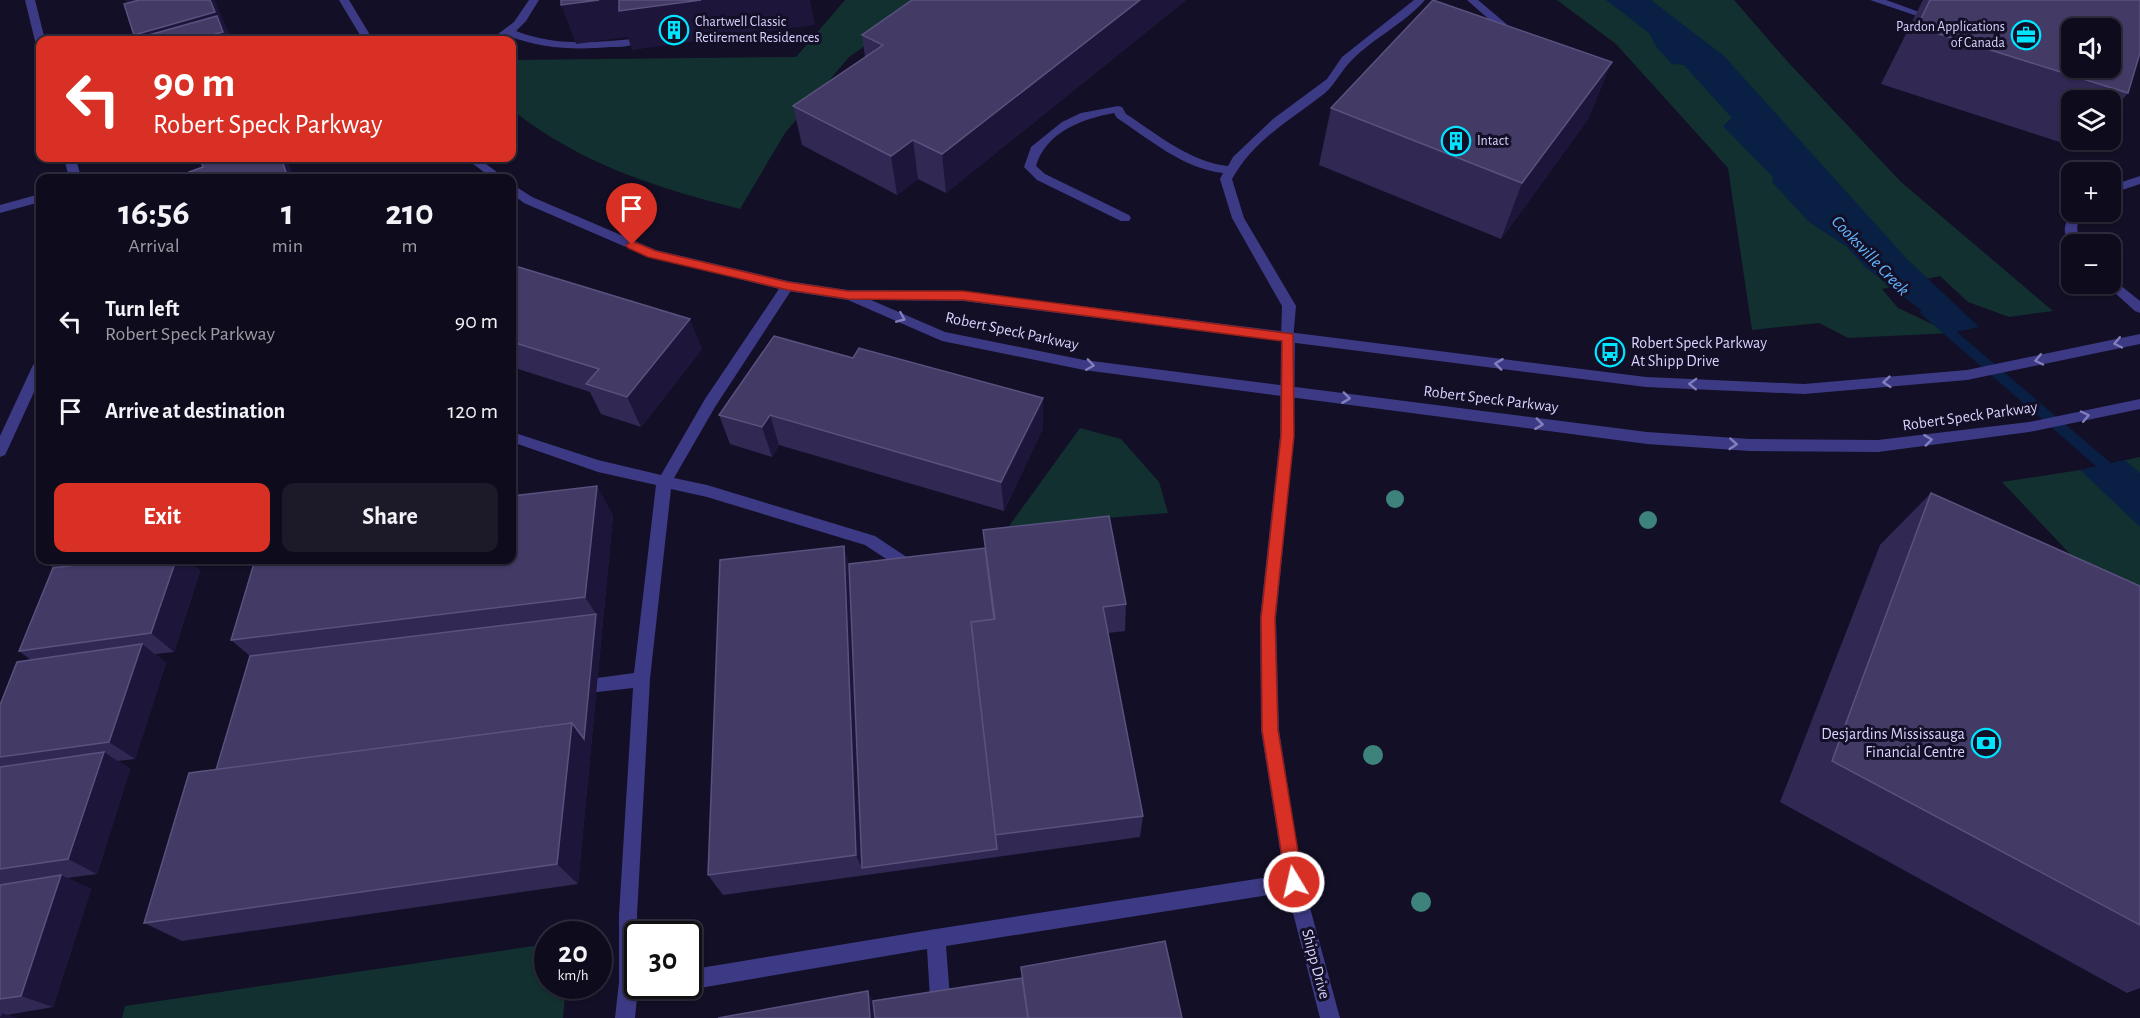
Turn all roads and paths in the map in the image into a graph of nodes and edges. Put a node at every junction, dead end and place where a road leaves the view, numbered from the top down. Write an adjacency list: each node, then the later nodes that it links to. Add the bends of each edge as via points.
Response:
1 (30, 0): 9 (street)
2 (344, 0): 10 (street)
3 (534, 0): 8 (street)
4 (1420, 0): 15 (street, via 1346,59 1331,81 1277,121)
5 (1472, 0): 12 (street)
6 (1875, 0): 7 (street)
7 (1917, 12)
8 (510, 33): 11 (street); 13 (street, via 541,44 587,47)
9 (39, 36)
10 (366, 36)
11 (504, 36)
12 (1520, 41)
13 (632, 42)
14 (477, 162): 16 (street)
15 (1231, 170): 22 (street, via 1218,170 1185,155 1121,116 1118,109 1085,115 1066,124 1035,150 1030,167 1041,177); 27 (street, Shipp Drive, via 1226,179 1238,218 1289,306)
16 (493, 174)
17 (2140, 180): 18 (street)
18 (2121, 186)
19 (516, 191): 23 (street, Robert Speck Parkway, via 528,200 652,254)
20 (36, 199): 21 (street)
21 (0, 209)
22 (1125, 218)
23 (788, 286): 25 (street, Robert Speck Parkway); 34 (street)
24 (2121, 291): 26 (street)
25 (848, 295): 27 (street, Robert Speck Parkway, via 963,296); 30 (street, Robert Speck Parkway, one-way to 30, via 942,336 1084,365)
26 (2140, 308)
27 (1288, 337): 28 (street, Robert Speck Parkway, one-way to 27, via 1967,375 1804,389 1646,382); 30 (street, Shipp Drive)
28 (2140, 339)
29 (36, 374): 33 (street)
30 (1288, 391): 31 (street, Robert Speck Parkway, one-way to 31, via 1647,438 1750,445 1878,446 2029,428); 38 (street, Shipp Drive, via 1268,630 1270,730)
31 (2140, 404)
32 (516, 438): 34 (street, via 598,466)
33 (0, 451)
34 (664, 482): 35 (street, via 870,540); 36 (street)
35 (909, 567)
36 (642, 679): 37 (street); 39 (street)
37 (597, 684)
38 (1294, 882): 40 (street); 45 (street, Shipp Drive)
39 (628, 921)
40 (936, 938): 41 (street); 42 (street)
41 (702, 978)
42 (940, 998)
43 (629, 999): 44 (street)
44 (625, 1018)
45 (1330, 1018)

